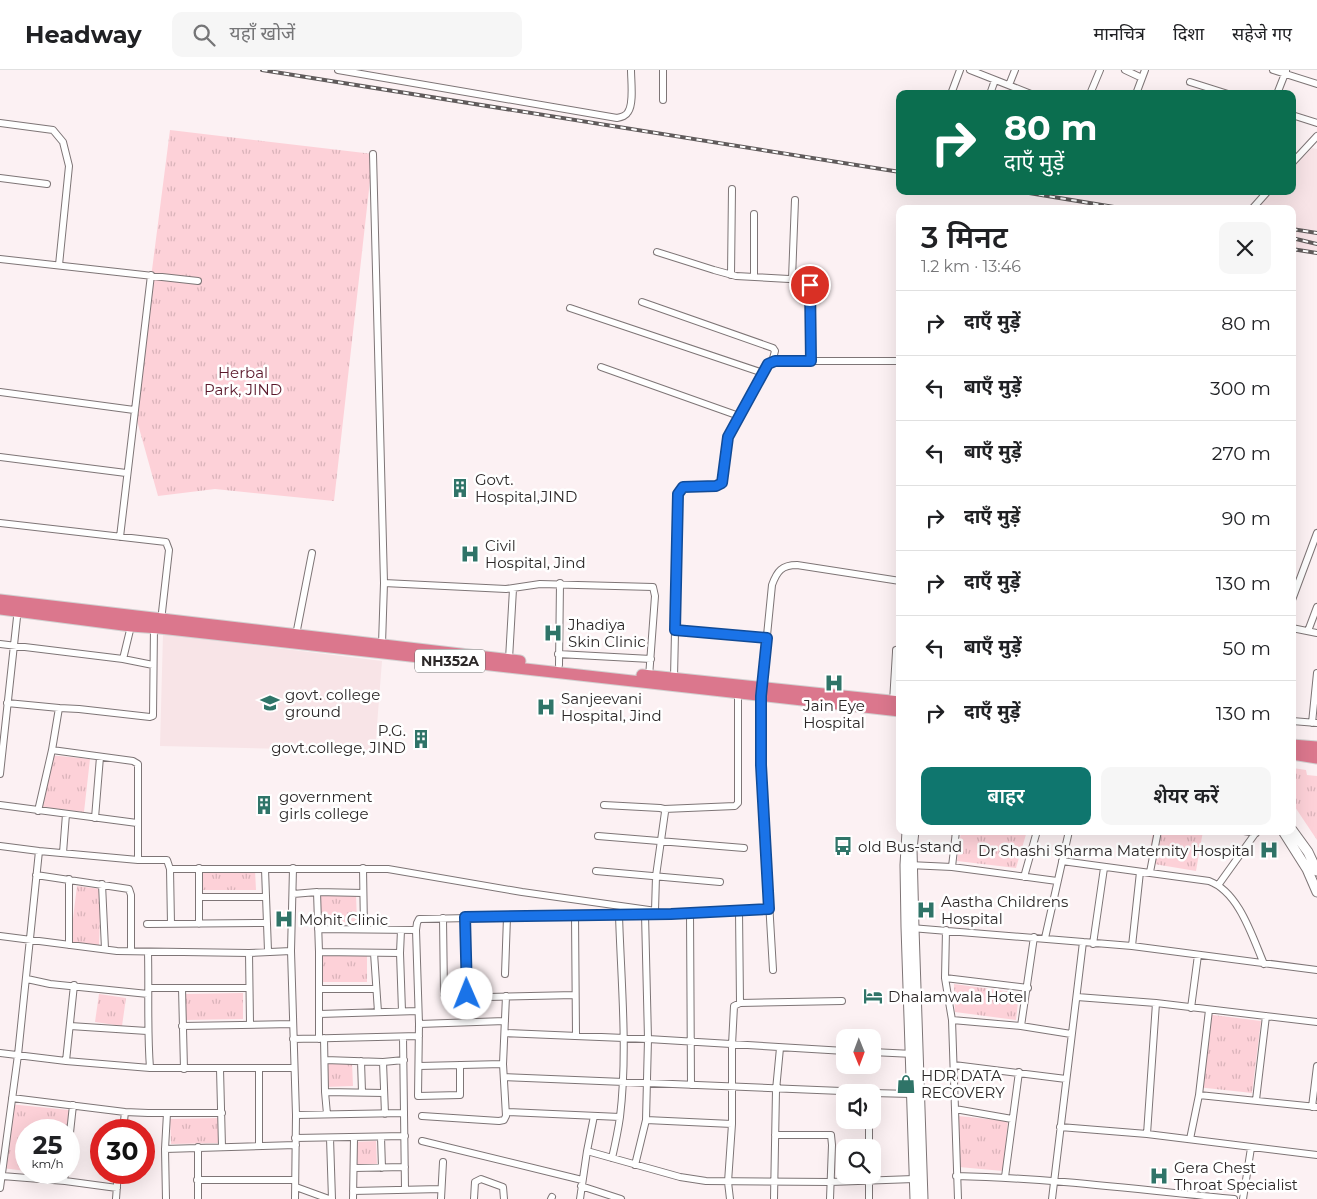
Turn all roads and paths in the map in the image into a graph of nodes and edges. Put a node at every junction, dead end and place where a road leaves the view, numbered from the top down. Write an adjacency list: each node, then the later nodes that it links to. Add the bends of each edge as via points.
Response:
1 (338, 70): 2 (street, via 618,118 624,117 630,107)
2 (631, 70)
3 (663, 70): 24 (street)
4 (960, 70): 17 (street)
5 (970, 70): 13 (street)
6 (1015, 70): 16 (street)
7 (1100, 70): 20 (street)
8 (1125, 70): 12 (street)
9 (1145, 70): 12 (street)
10 (1273, 70): 11 (street)
11 (1286, 72): 15 (street); 23 (street)
12 (1142, 78): 21 (street)
13 (995, 80): 16 (street); 18 (street)
14 (1190, 82): 22 (street)
15 (1317, 84)
16 (1009, 86): 19 (street)
17 (952, 90)
18 (991, 90)
19 (1018, 90)
20 (1092, 90)
21 (1138, 90)
22 (1209, 90)
23 (1279, 90)
24 (663, 100)
25 (1296, 116): 27 (street)
26 (0, 123): 40 (street, via 53,130 64,142 69,166)
27 (1317, 123)
28 (1317, 136): 30 (street)
29 (373, 154): 63 (street)
30 (1296, 157)
31 (0, 178): 32 (street)
32 (47, 184)
33 (732, 188): 42 (street)
34 (1264, 195): 36 (street)
35 (795, 200): 44 (street)
36 (1255, 205)
37 (754, 214): 43 (street)
38 (657, 252): 42 (street)
39 (0, 259): 40 (street)
40 (59, 265): 41 (street)
41 (151, 275): 45 (street); 54 (street)
42 (732, 275): 43 (street)
43 (754, 277): 44 (street)
44 (792, 279): 49 (street, via 809,282)
45 (198, 281)
46 (642, 302): 50 (street, via 773,348)
47 (570, 308): 52 (street)
48 (896, 360): 49 (street)
49 (811, 361): 50 (street)
50 (772, 362): 52 (street)
51 (601, 367): 55 (street)
52 (763, 373): 55 (street)
53 (0, 392): 54 (street)
54 (134, 410): 57 (street)
55 (739, 416): 74 (street, via 726,442 722,483 683,487 678,494)
56 (0, 457): 57 (street)
57 (126, 473): 60 (street)
58 (0, 523): 60 (street)
59 (1317, 533): 66 (street)
60 (120, 537): 71 (street, via 160,540 169,546)
61 (312, 553): 77 (street)
62 (896, 580): 78 (street, via 788,565 780,569 772,584)
63 (384, 583): 65 (street); 80 (street)
64 (560, 583): 65 (street); 84 (street); 85 (street, via 653,587)
65 (513, 589): 83 (street)
66 (1296, 589)
67 (0, 600): 68 (highway, NH352A)
68 (18, 606): 70 (highway, NH352A); 71 (highway, NH352A); 72 (highway, NH352A); 81 (street)
69 (1317, 607): 75 (street)
70 (0, 609)
71 (159, 625): 72 (highway, NH352A); 77 (highway, NH352A); 86 (street); 89 (highway, NH352A)
72 (131, 626): 82 (street)
73 (1296, 629): 75 (street)
74 (675, 630): 78 (street); 88 (street)
75 (1308, 631): 76 (street)
76 (1317, 633)
77 (296, 634): 80 (highway, NH352A)
78 (767, 638): 90 (street)
79 (0, 644): 81 (street)
80 (382, 644): 83 (highway, NH352A)
81 (13, 645): 82 (street); 92 (street)
82 (123, 659): 86 (street)
83 (509, 659): 84 (highway, NH352A)
84 (559, 659): 85 (street); 89 (highway, NH352A)
85 (651, 659): 89 (street)
86 (153, 665): 94 (street, via 153,716)
87 (1317, 673): 96 (street)
88 (674, 678): 89 (highway, NH352A); 90 (highway, NH352A)
89 (649, 679): 91 (highway, NH352A)
90 (761, 691): 91 (highway, NH352A); 93 (highway, NH352A); 154 (street, via 761,765)
91 (738, 693): 106 (street, via 738,803 735,806)
92 (8, 703): 94 (street); 103 (street)
93 (896, 705)
94 (59, 708): 99 (street)
95 (1296, 721): 96 (street)
96 (1315, 723)
97 (1296, 745): 98 (highway)
98 (1317, 747)
99 (52, 750): 101 (street); 107 (street)
100 (1296, 755): 102 (highway)
101 (100, 757): 109 (street); 110 (street, via 138,764)
102 (1317, 758)
103 (0, 774)
104 (0, 805): 107 (street)
105 (604, 805): 106 (street)
106 (664, 809): 121 (street)
107 (38, 811): 108 (street)
108 (66, 814): 109 (street); 125 (street)
109 (95, 818): 110 (street)
110 (137, 823): 126 (street)
111 (907, 835): 128 (street)
112 (913, 835): 128 (street)
113 (956, 835): 129 (street)
114 (1037, 835): 142 (street)
115 (1068, 835): 127 (street)
116 (1157, 835): 139 (street)
117 (1254, 835): 147 (street)
118 (1286, 835): 149 (street)
119 (1296, 835): 137 (street)
120 (598, 836): 121 (street)
121 (660, 842): 123 (street); 141 (street)
122 (0, 846): 124 (street)
123 (744, 848)
124 (39, 851): 125 (street); 140 (street)
125 (63, 853): 126 (street)
126 (138, 860): 134 (street, via 166,860)
127 (1062, 862): 133 (street); 144 (street)
128 (909, 865): 129 (street); 169 (street)
129 (952, 867): 142 (street)
130 (199, 868): 134 (street); 135 (street); 152 (street)
131 (293, 868): 132 (street); 135 (street); 151 (street)
132 (363, 868): 150 (street); 155 (street, via 405,871)
133 (1104, 868): 138 (street); 180 (street)
134 (170, 869): 167 (street)
135 (265, 870): 153 (street)
136 (596, 870): 141 (street)
137 (1317, 871)
138 (1140, 872): 139 (street); 182 (street)
139 (1150, 872): 147 (street)
140 (36, 875): 143 (street); 178 (street)
141 (656, 876): 145 (street); 155 (street)
142 (1024, 877): 144 (street)
143 (69, 879): 146 (street); 181 (street)
144 (1057, 881): 177 (street)
145 (720, 882)
146 (102, 884): 183 (street); 184 (street, via 126,887 131,892)
147 (1219, 884): 193 (street, via 1238,907)
148 (317, 892): 150 (street); 151 (street); 170 (street)
149 (1317, 892)
150 (363, 893): 171 (street)
151 (293, 894): 186 (street)
152 (199, 897): 153 (street); 168 (street)
153 (265, 897): 165 (street)
154 (769, 909): 156 (street); 194 (street)
155 (655, 911): 159 (street)
156 (739, 911): 157 (street); 213 (street)
157 (690, 913): 159 (street); 241 (street)
158 (645, 914): 159 (street); 160 (street); 240 (street)
159 (671, 914)
160 (619, 915): 161 (street); 238 (street)
161 (575, 916): 163 (street); 208 (street)
162 (465, 917): 163 (street); 164 (street); 207 (street)
163 (507, 917): 196 (street)
164 (443, 918): 173 (street, via 419,919); 206 (street)
165 (267, 923): 168 (street); 185 (street)
166 (147, 924): 167 (street)
167 (171, 924): 168 (street)
168 (199, 924)
169 (910, 928): 174 (street); 247 (street)
170 (318, 929): 171 (street); 188 (street)
171 (364, 929): 172 (street)
172 (401, 930): 173 (street); 189 (street)
173 (416, 930): 218 (street)
174 (946, 930): 176 (street); 197 (street)
175 (0, 936): 178 (street)
176 (1034, 937): 177 (street); 202 (street)
177 (1045, 938): 179 (street)
178 (31, 940): 181 (street); 198 (street)
179 (1083, 942): 180 (street); 211 (street)
180 (1093, 944): 182 (street)
181 (69, 946): 183 (street)
182 (1132, 946): 192 (street)
183 (106, 949): 184 (street)
184 (131, 951): 187 (street)
185 (268, 951): 186 (street); 190 (street)
186 (291, 951): 226 (street)
187 (148, 952): 190 (street); 205 (street)
188 (319, 952): 191 (street); 203 (street)
189 (400, 952): 191 (street); 217 (street)
190 (249, 953): 201 (street)
191 (374, 953): 204 (street)
192 (1198, 955): 193 (street); 215 (street)
193 (1264, 964): 195 (street)
194 (773, 970)
195 (1317, 970)
196 (505, 974)
197 (945, 978): 202 (street); 222 (street)
198 (27, 979): 199 (street); 248 (street)
199 (74, 985): 205 (street); 228 (street)
200 (182, 988): 201 (street); 205 (street); 229 (street)
201 (249, 988): 225 (street)
202 (1028, 988): 230 (street)
203 (319, 989): 204 (street); 220 (street)
204 (376, 989): 219 (street)
205 (149, 991): 231 (street)
206 (444, 994)
207 (467, 994)
208 (575, 995): 209 (street); 234 (street)
209 (506, 996): 210 (street); 223 (street)
210 (486, 997)
211 (1077, 997): 214 (street); 233 (street)
212 (842, 1002): 213 (street)
213 (740, 1003): 242 (street, via 733,1009)
214 (1156, 1003): 215 (street); 301 (street)
215 (1191, 1008): 216 (street)
216 (1209, 1010): 221 (street); 278 (street)
217 (402, 1011): 218 (street); 219 (street)
218 (418, 1011): 227 (street)
219 (378, 1012): 220 (street)
220 (319, 1014): 237 (street)
221 (1266, 1016): 224 (street); 280 (street)
222 (952, 1020): 230 (street); 257 (street)
223 (505, 1021): 227 (street); 232 (street)
224 (1317, 1022)
225 (250, 1024): 226 (street); 229 (street)
226 (292, 1024): 239 (street)
227 (419, 1024): 235 (street)
228 (70, 1026): 231 (street); 251 (street)
229 (182, 1026): 261 (street)
230 (1021, 1026): 233 (street)
231 (148, 1031): 259 (street)
232 (505, 1033): 234 (street); 254 (street)
233 (1071, 1034): 266 (street)
234 (576, 1035): 238 (street)
235 (419, 1036): 236 (street); 256 (street)
236 (404, 1037): 237 (street); 250 (street)
237 (322, 1038): 239 (street); 249 (street)
238 (623, 1038): 240 (street); 267 (street)
239 (293, 1039): 260 (street)
240 (648, 1039): 241 (street); 268 (street)
241 (691, 1042): 242 (street); 269 (street)
242 (732, 1045): 243 (street); 270 (street)
243 (780, 1048): 244 (street); 271 (street)
244 (836, 1051)
245 (881, 1052): 247 (street)
246 (0, 1053): 248 (street)
247 (915, 1054): 277 (street); 361 (street)
248 (18, 1055): 251 (street); 279 (street)
249 (325, 1060): 252 (street); 273 (street)
250 (404, 1060): 253 (street); 288 (street)
251 (66, 1061): 259 (street)
252 (361, 1061): 253 (street); 274 (street)
253 (383, 1062): 275 (street)
254 (503, 1064): 255 (street); 265 (street)
255 (460, 1065): 256 (street); 256 (street, via 460,1095 418,1096)
256 (419, 1066)
257 (954, 1066): 264 (street); 283 (street)
258 (1317, 1066): 282 (street)
259 (150, 1068): 261 (street)
260 (294, 1068): 263 (street); 291 (street)
261 (184, 1069): 262 (street)
262 (220, 1070): 263 (street); 287 (street)
263 (259, 1070): 310 (street)
264 (1018, 1072): 266 (street); 297 (street)
265 (504, 1077): 267 (street); 285 (street)
266 (1066, 1079): 300 (street)
267 (622, 1081): 268 (street); 294 (street)
268 (647, 1082): 269 (street); 298 (street)
269 (691, 1085): 270 (street)
270 (731, 1086): 271 (street); 299 (street)
271 (776, 1090): 272 (street); 302 (street)
272 (836, 1091)
273 (325, 1092): 274 (street); 289 (street)
274 (362, 1092): 275 (street)
275 (384, 1093): 290 (street)
276 (881, 1093): 277 (street)
277 (912, 1094): 328 (street)
278 (1199, 1095): 280 (street); 307 (street)
279 (12, 1098): 281 (street); 323 (street)
280 (1256, 1100): 282 (street)
281 (73, 1105): 284 (street); 295 (street)
282 (1315, 1107)
283 (955, 1109): 297 (street); 324 (street)
284 (125, 1112): 286 (street); 296 (street)
285 (506, 1112): 292 (street, via 504,1120 499,1121); 293 (street)
286 (166, 1113): 287 (street); 313 (street)
287 (222, 1113): 312 (street)
288 (404, 1113): 290 (street); 303 (street)
289 (327, 1114): 290 (street); 291 (street)
290 (385, 1114)
291 (296, 1115): 309 (street)
292 (422, 1116)
293 (594, 1116): 294 (street); 315 (street)
294 (620, 1117): 317 (street)
295 (71, 1119)
296 (124, 1119)
297 (1012, 1119): 326 (street)
298 (646, 1120): 299 (street); 319 (street)
299 (732, 1124): 334 (street)
300 (1060, 1127): 301 (street); 332 (street)
301 (1147, 1134): 307 (street)
302 (775, 1135): 330 (street); 335 (street, via 831,1135)
303 (405, 1136): 304 (street); 320 (street)
304 (381, 1137): 306 (street); 322 (street)
305 (330, 1138): 306 (street); 309 (street); 349 (street)
306 (354, 1138): 321 (street)
307 (1190, 1139): 314 (street)
308 (422, 1141): 333 (street)
309 (295, 1142): 310 (street); 337 (street)
310 (259, 1145): 312 (street)
311 (198, 1147): 312 (street); 313 (street); 329 (street)
312 (222, 1147)
313 (165, 1148): 346 (street)
314 (1251, 1148): 316 (street); 365 (street)
315 (587, 1151): 317 (street); 333 (street)
316 (1317, 1155)
317 (612, 1158): 319 (street)
318 (443, 1162): 343 (street)
319 (635, 1165): 334 (street, via 694,1180)
320 (405, 1167): 322 (street); 342 (street)
321 (354, 1168): 322 (street); 344 (street)
322 (382, 1168)
323 (2, 1176): 325 (street); 340 (street)
324 (956, 1176): 326 (street); 362 (street)
325 (15, 1177)
326 (1005, 1177): 332 (street)
327 (881, 1178): 328 (street)
328 (914, 1179): 360 (street)
329 (198, 1180): 337 (street); 347 (street)
330 (773, 1181): 334 (street); 335 (street); 357 (street)
331 (836, 1181): 335 (street)
332 (1053, 1181): 363 (street); 364 (street)
333 (581, 1182): 354 (street); 355 (street)
334 (728, 1182): 356 (street)
335 (830, 1182): 358 (street)
336 (80, 1183): 341 (street)
337 (296, 1183): 348 (street); 349 (street)
338 (116, 1184): 341 (street)
339 (869, 1184): 359 (street)
340 (0, 1188)
341 (116, 1188): 345 (street)
342 (405, 1189): 343 (street); 344 (street)
343 (440, 1189): 351 (street)
344 (353, 1191): 350 (street)
345 (116, 1199)
346 (166, 1199)
347 (198, 1199)
348 (295, 1199)
349 (330, 1199)
350 (353, 1199)
351 (441, 1199)
352 (474, 1199): 353 (street, via 475,1182 481,1179 503,1187)
353 (504, 1199)
354 (580, 1199)
355 (621, 1199)
356 (730, 1199)
357 (774, 1199)
358 (830, 1199)
359 (870, 1199)
360 (915, 1199)
361 (923, 1199)
362 (958, 1199)
363 (1052, 1199)
364 (1234, 1199)
365 (1243, 1199)

